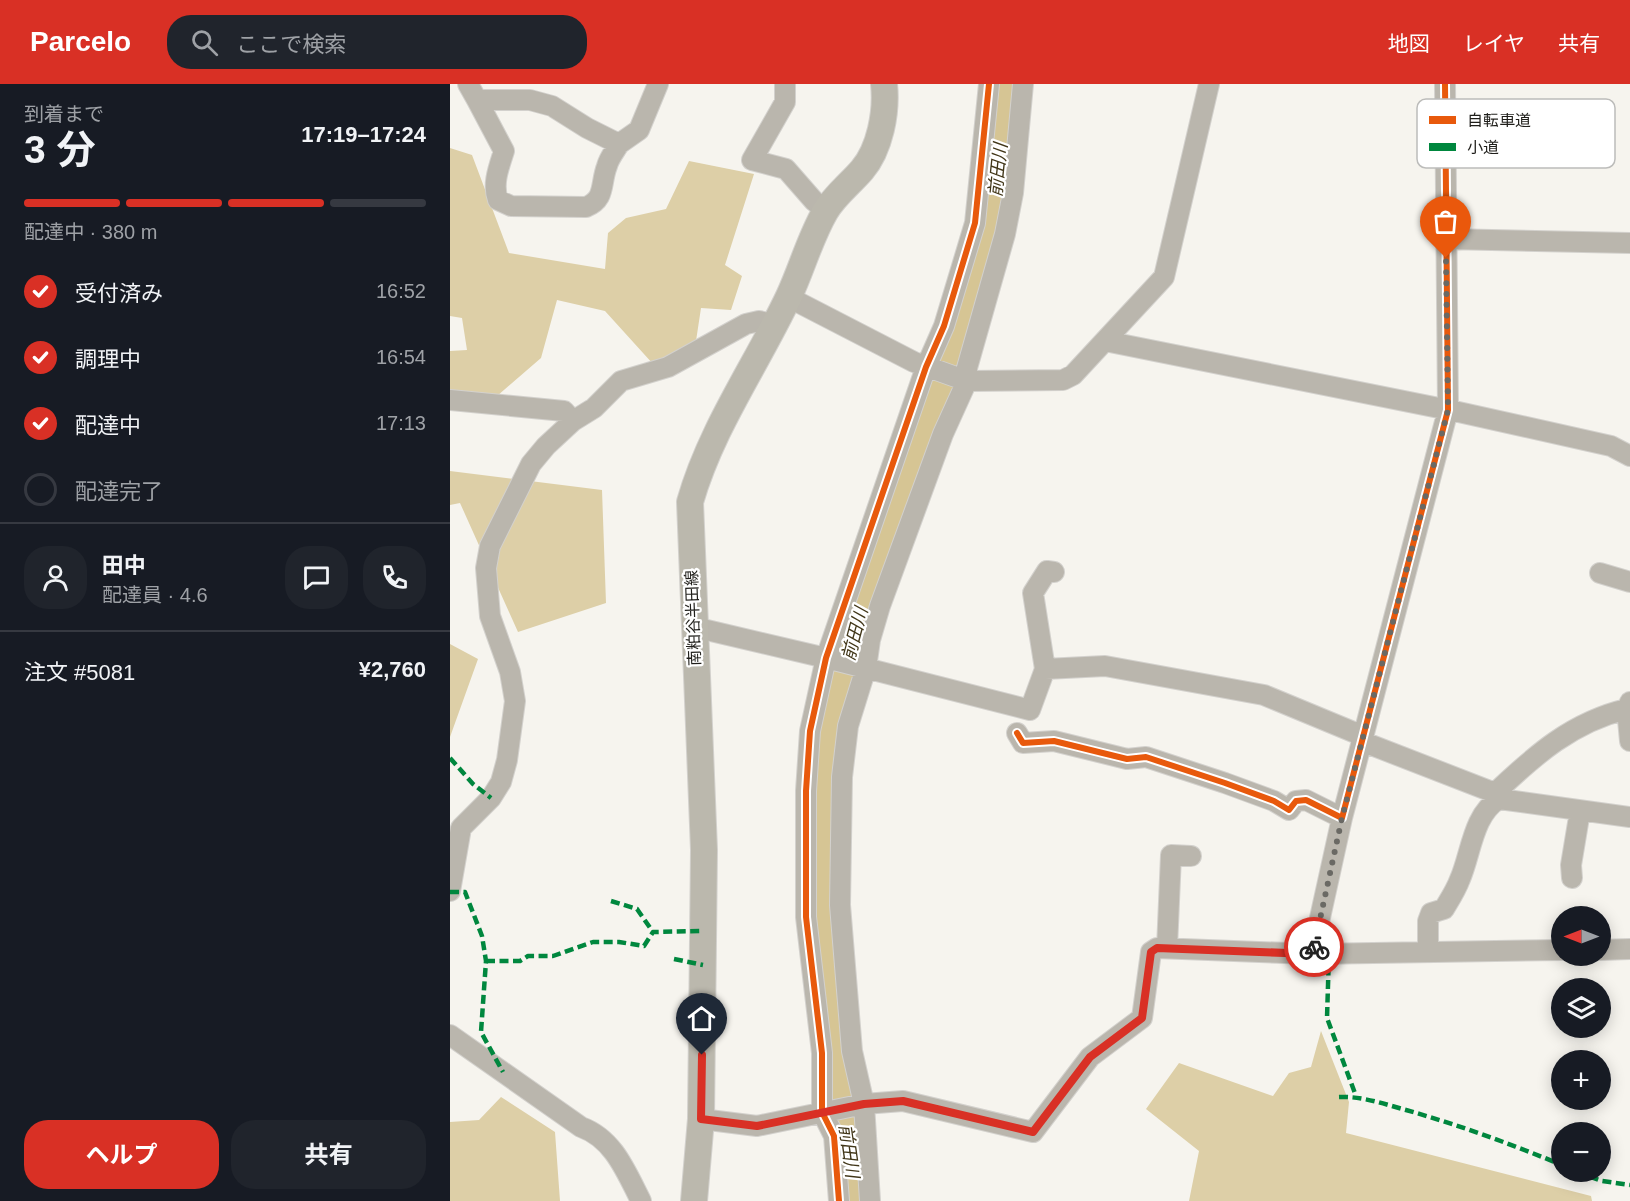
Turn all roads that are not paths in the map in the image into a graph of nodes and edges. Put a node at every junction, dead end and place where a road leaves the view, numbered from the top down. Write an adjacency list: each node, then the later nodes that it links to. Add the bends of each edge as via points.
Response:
1 (657, 84): 10 (street, via 639,130)
2 (785, 84): 12 (street, via 785,102 752,160 786,169)
3 (884, 84): 12 (main road, 南粕谷半田線, via 886,99 877,145 864,168)
4 (989, 84): 18 (street, via 975,223 944,326)
5 (1023, 84): 19 (street, via 1013,193 1005,234)
6 (1209, 84): 17 (street, via 1164,277)
7 (1445, 84): 9 (street)
8 (472, 92): 10 (street, via 552,106); 10 (street, via 504,151 495,194 511,206 586,207 596,203 603,191 606,166)
9 (1445, 99)
10 (619, 144)
11 (1446, 168): 13 (street)
12 (826, 210): 15 (main road, 南粕谷半田線)
13 (1446, 239): 14 (street); 21 (street)
14 (1630, 243)
15 (788, 297): 16 (main road, 南粕谷半田線); 18 (street)
16 (773, 324): 22 (street, via 746,324 668,367 629,376 594,408); 27 (main road, 南粕谷半田線, via 716,438 690,502)
17 (1105, 341): 19 (street, via 1073,375 1063,380); 21 (street)
18 (926, 367): 19 (street); 28 (street)
19 (963, 380): 29 (street, via 883,596)
20 (450, 400): 22 (street, via 564,411)
21 (1448, 410): 23 (street, via 1611,446); 33 (street)
22 (573, 421): 41 (street, via 531,464 490,546 486,568 490,616 510,672 515,701 501,782 461,828)
23 (1630, 456)
24 (1054, 572): 30 (street, via 1047,571 1033,593)
25 (1600, 573): 26 (street)
26 (1630, 582)
27 (694, 627): 28 (street); 51 (main road, 南粕谷半田線, via 704,850)
28 (830, 659): 29 (street); 50 (street, via 810,731 806,791 806,917 822,1053)
29 (862, 667): 32 (street); 49 (street, via 848,726 839,840 852,1051)
30 (1045, 669): 32 (street); 33 (street, via 1106,666 1264,695)
31 (1628, 706): 34 (street); 35 (street, via 1568,732 1535,755)
32 (1029, 710): 37 (street, via 1013,737 1023,743 1054,741 1127,759 1146,757 1226,783 1289,810 1296,801 1306,800)
33 (1362, 738): 35 (street); 37 (street)
34 (1630, 741)
35 (1497, 796): 36 (street); 46 (street, via 1473,838 1448,903 1444,909 1431,912)
36 (1580, 811): 38 (street); 40 (street)
37 (1342, 818): 47 (street)
38 (1630, 818)
39 (1191, 856): 42 (street, via 1171,855)
40 (1572, 878)
41 (450, 891)
42 (1167, 948): 47 (street); 49 (street, via 1151,952 1142,1018 1090,1057 1033,1132 903,1101)
43 (1630, 949): 45 (street)
44 (1551, 950): 46 (street)
45 (1611, 950)
46 (1428, 951): 47 (street)
47 (1312, 954)
48 (450, 1035): 52 (street, via 581,1128 600,1137 616,1154)
49 (864, 1104): 50 (street); 55 (street)
50 (822, 1112): 51 (street, via 757,1126); 54 (street, via 834,1136)
51 (701, 1119): 53 (main road, 南粕谷半田線)
52 (641, 1201)
53 (694, 1201)
54 (839, 1201)
55 (870, 1201)

